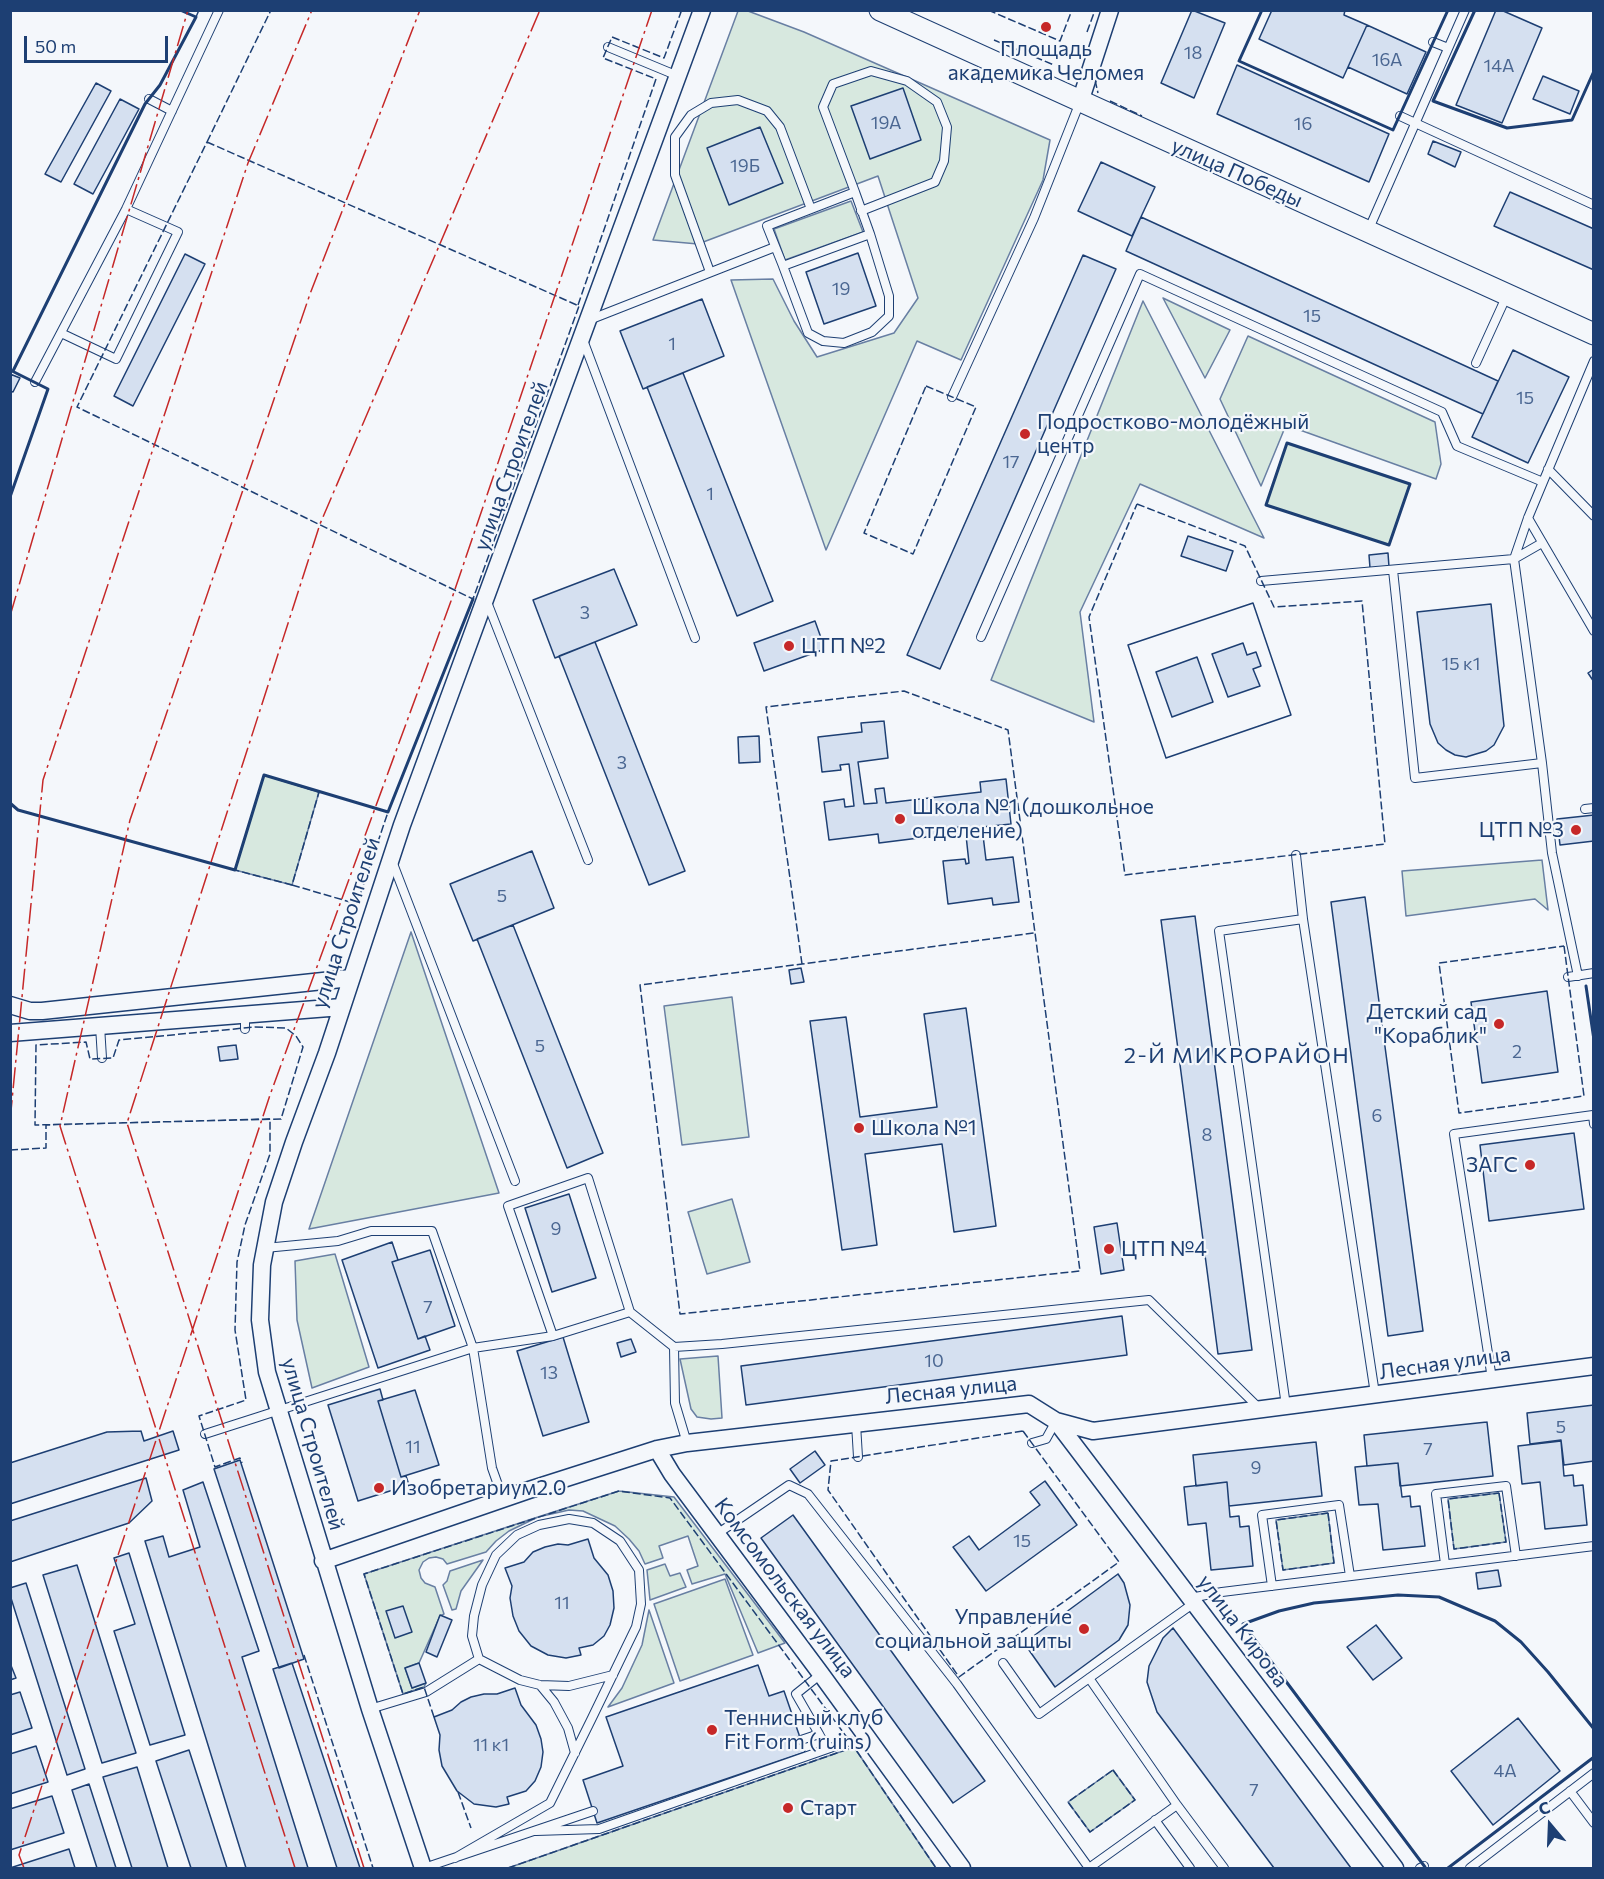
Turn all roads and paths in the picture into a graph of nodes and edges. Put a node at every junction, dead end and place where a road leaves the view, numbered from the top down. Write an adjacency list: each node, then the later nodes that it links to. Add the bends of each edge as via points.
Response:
1 (219, 10): 12 (lane)
2 (702, 10): 9 (street, улица Строителей)
3 (880, 10): 11 (street, улица Победы)
4 (1110, 10): 11 (street)
5 (1465, 10): 8 (lane)
6 (1433, 42): 8 (lane)
7 (608, 47): 9 (lane)
8 (1448, 48): 14 (lane)
9 (678, 76): 26 (street, улица Строителей)
10 (149, 99): 12 (lane)
11 (1080, 102): 20 (street, улица Победы); 33 (lane, via 1034,218)
12 (172, 111): 17 (lane)
13 (1400, 116): 14 (lane)
14 (1415, 123): 16 (lane); 20 (lane)
15 (855, 192): 18 (lane); 19 (lane); 19 (lane, via 823,107 833,84 871,71 907,81 937,102 947,128 944,160 935,182)
16 (1593, 206)
17 (126, 209): 27 (lane); 27 (lane, via 178,232 116,359)
18 (811, 209): 22 (lane, via 767,226); 24 (lane, via 780,127 767,111 738,100 711,103 691,115 675,137 675,175)
19 (861, 212): 21 (lane)
20 (1368, 232): 25 (street, улица Победы)
21 (870, 234): 23 (lane); 23 (lane, via 889,296 889,316 872,332 844,343 823,341 808,333)
22 (775, 247): 23 (lane); 24 (lane)
23 (783, 266)
24 (710, 272): 26 (lane)
25 (1507, 295): 28 (street, улица Победы); 31 (lane)
26 (588, 320): 29 (street, улица Строителей)
27 (61, 333): 32 (lane)
28 (1593, 334)
29 (582, 336): 42 (street, улица Строителей); 45 (lane)
30 (1593, 360): 34 (lane)
31 (1476, 363)
32 (35, 382)
33 (952, 397)
34 (1548, 469): 35 (lane); 36 (lane)
35 (1543, 482): 37 (lane); 44 (lane, via 1456,446 1442,412 1140,273)
36 (1593, 516)
37 (1528, 518): 38 (lane); 39 (lane)
38 (1542, 543): 39 (lane); 43 (lane)
39 (1514, 559): 40 (lane); 46 (lane)
40 (1393, 570): 41 (lane); 46 (lane, via 1415,778)
41 (1261, 581)
42 (486, 598): 48 (street, улица Строителей); 49 (lane)
43 (1593, 632)
44 (981, 637)
45 (695, 638)
46 (1542, 763): 52 (lane, via 1552,853)
47 (1296, 855): 50 (lane)
48 (391, 858): 54 (street, улица Строителей); 61 (lane)
49 (588, 860)
50 (1303, 919): 69 (lane); 70 (lane, via 1219,931)
51 (1593, 974): 52 (lane)
52 (1578, 976): 53 (lane)
53 (1568, 977)
54 (351, 978): 55 (street, via 42,1011); 56 (street, улица Строителей)
55 (10, 1005)
56 (342, 1007): 57 (street, via 245,1021); 62 (street, улица Строителей, via 274,1202)
57 (100, 1025): 58 (street); 59 (lane)
58 (10, 1033)
59 (102, 1058)
60 (1593, 1117): 68 (lane, via 1454,1134)
61 (515, 1180)
62 (264, 1248): 66 (lane, via 338,1241 371,1231 432,1231); 71 (street, улица Строителей, via 260,1320 267,1372)
63 (630, 1312): 64 (lane); 64 (lane, via 588,1178 508,1206); 65 (lane)
64 (554, 1336): 66 (lane)
65 (674, 1347): 72 (lane, via 1149,1300); 76 (lane, via 675,1403)
66 (473, 1348): 71 (lane); 80 (lane, via 492,1468)
67 (1593, 1366): 68 (street, Лесная улица)
68 (1492, 1379): 69 (street, Лесная улица)
69 (1376, 1394): 70 (street, Лесная улица)
70 (1286, 1406): 72 (street, Лесная улица)
71 (278, 1410): 75 (lane); 84 (street, улица Строителей)
72 (1260, 1410): 73 (street, Лесная улица, via 1093,1431)
73 (1056, 1421): 74 (street, Лесная улица, via 1029,1404); 77 (lane, via 1046,1439); 88 (street, улица Кирова)
74 (856, 1424): 76 (street, Лесная улица); 79 (lane)
75 (205, 1434)
76 (687, 1443): 78 (street, Лесная улица)
77 (1032, 1443)
78 (657, 1449): 80 (street, Лесная улица); 81 (street, Комсомольская улица)
79 (858, 1457)
80 (502, 1499): 84 (street, Лесная улица)
81 (717, 1534): 91 (street, Комсомольская улица); 109 (lane, via 789,1485 808,1494 957,1684)
82 (1593, 1546): 83 (lane)
83 (1516, 1556): 85 (lane); 85 (lane, via 1506,1486 1436,1494)
84 (323, 1561): 95 (street, улица Строителей)
85 (1445, 1564): 86 (lane)
86 (1350, 1576): 87 (lane); 87 (lane, via 1339,1505 1262,1515)
87 (1272, 1586): 88 (lane)
88 (1192, 1601): 93 (lane); 114 (street, улица Кирова)
89 (479, 1659): 92 (lane, via 472,1636 474,1616 496,1555 517,1535 539,1525 569,1520 593,1524 621,1541 639,1570 641,1604 636,1627); 94 (lane, via 520,1680); 95 (lane, via 426,1692)
90 (1003, 1663): 93 (lane, via 1038,1714)
91 (821, 1674): 96 (lane, via 796,1694); 111 (street, Комсомольская улица)
92 (613, 1675): 94 (lane, via 569,1686); 100 (lane)
93 (1089, 1678): 103 (lane)
94 (540, 1685): 100 (lane, via 554,1702)
95 (370, 1709): 110 (street, улица Строителей)
96 (819, 1734): 97 (lane); 99 (lane)
97 (801, 1740)
98 (850, 1741): 99 (lane)
99 (828, 1749): 107 (lane, via 599,1829)
100 (575, 1752): 108 (lane, via 550,1803)
101 (1593, 1773): 102 (lane)
102 (1570, 1791): 106 (lane); 115 (lane)
103 (1177, 1805): 105 (lane); 113 (lane)
104 (593, 1811): 107 (lane)
105 (1155, 1820): 109 (lane); 112 (lane)
106 (1593, 1823)
107 (536, 1831): 108 (lane)
108 (455, 1858): 110 (lane)
109 (1089, 1868)
110 (423, 1869)
111 (962, 1869)
112 (1190, 1869)
113 (1224, 1869)
114 (1395, 1869)
115 (1470, 1869)

